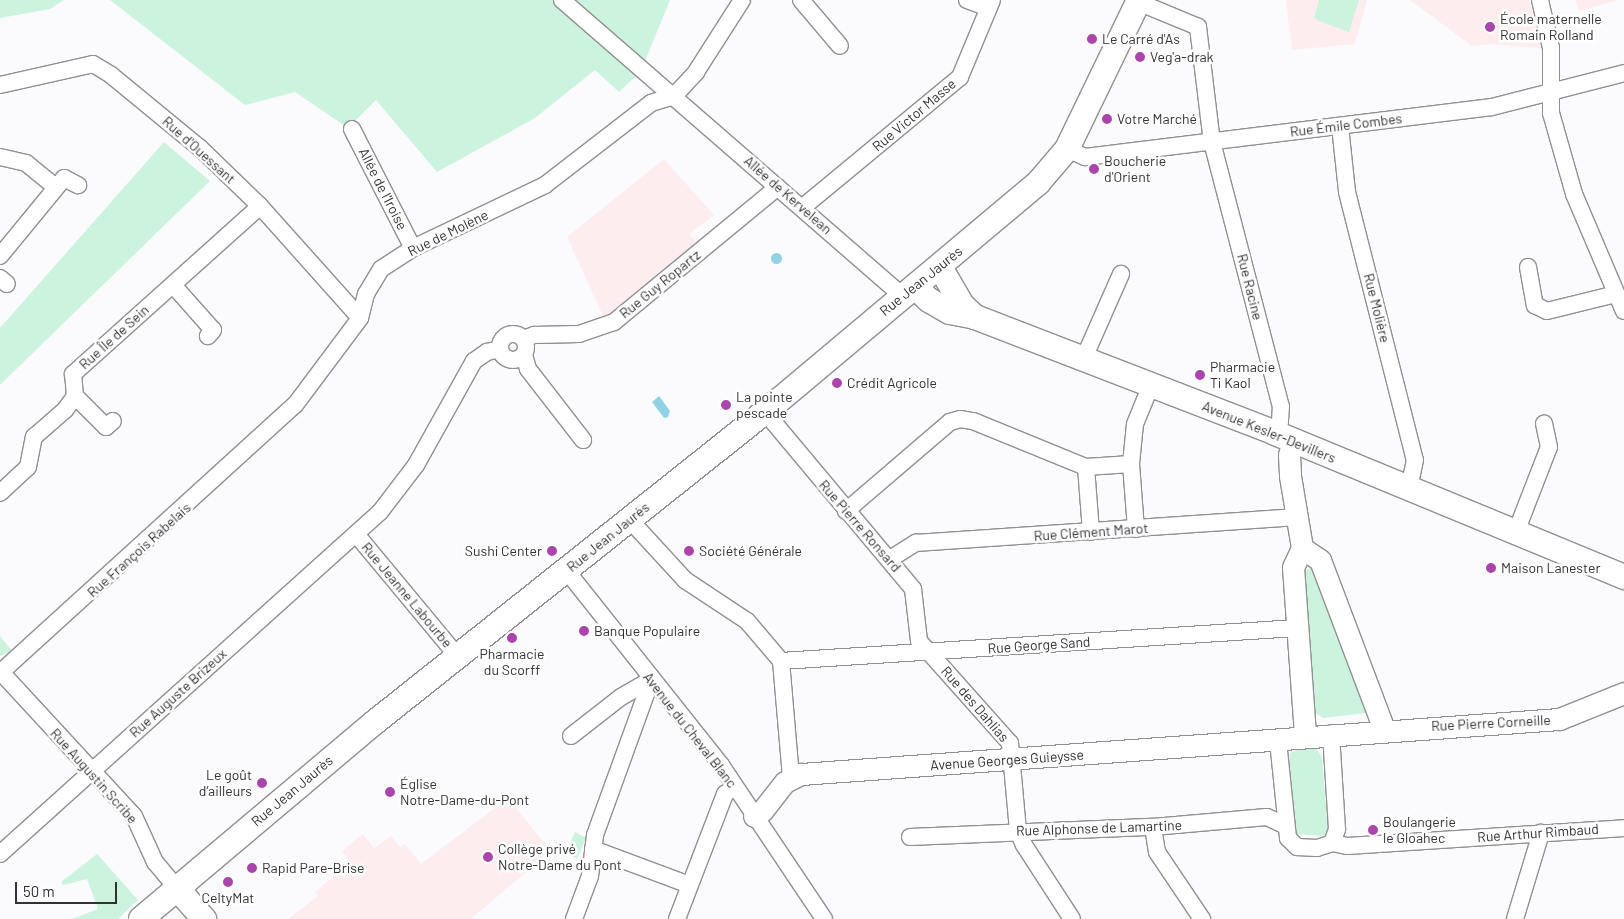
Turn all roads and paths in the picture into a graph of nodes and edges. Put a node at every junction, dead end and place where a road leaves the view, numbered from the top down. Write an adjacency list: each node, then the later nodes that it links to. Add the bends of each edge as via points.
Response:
1 (562, 0): 12 (street, Allée de Kervelean)
2 (742, 0): 12 (street, via 696,72)
3 (801, 0): 8 (street)
4 (967, 0): 7 (street)
5 (1540, 0): 11 (street, via 1551,48)
6 (1139, 1): 15 (street, Rue Racine, via 1198,27); 16 (main road, Rue Jean Jaurès)
7 (990, 4): 22 (street, Rue Victor Masse, via 960,77)
8 (840, 46)
9 (1624, 74): 11 (street, Rue Émile Combes)
10 (0, 85): 21 (street, Rue d'Ouessant, via 93,64 200,148)
11 (1550, 94): 13 (street, Rue Émile Combes, via 1492,107); 30 (street, via 1551,113 1574,194)
12 (674, 96): 20 (street, Allée de Kervelean); 23 (street, Rue de Molène, via 652,103 545,185)
13 (1340, 126): 15 (street, Rue Émile Combes); 49 (street, Rue Molière, via 1348,192 1415,460)
14 (352, 129): 23 (street, Allée de l'Iroise)
15 (1212, 142): 16 (street, Rue Émile Combes, via 1085,157); 45 (street, Rue Racine, via 1281,406 1280,422)
16 (1067, 149): 25 (main road, Rue Jean Jaurès, via 1038,183)
17 (0, 157): 19 (street, via 26,163)
18 (78, 185): 19 (street, via 64,178)
19 (56, 187): 24 (street)
20 (778, 187): 22 (street, Allée de Kervelean); 35 (street, Rue Guy Ropartz, via 614,322 579,334 534,335)
21 (260, 206): 28 (street, Rue Île de Sein); 33 (street, Rue d'Ouessant)
22 (803, 207): 29 (street, Allée de Kervelean)
23 (413, 248): 33 (street, Rue de Molène, via 381,269 366,294)
24 (0, 256)
25 (940, 267): 29 (main road, Rue Jean Jaurès); 32 (main road, via 957,298)
26 (1528, 267): 30 (street, via 1534,305 1547,310)
27 (1121, 274): 38 (street)
28 (173, 285): 34 (street, via 213,330); 40 (street, Rue Île de Sein, via 72,374)
29 (908, 291): 32 (main road, Avenue Kesler-Devillers, via 950,312); 41 (main road, Rue Jean Jaurès)
30 (1616, 294): 31 (street)
31 (1624, 312)
32 (975, 317): 38 (main road, Avenue Kesler-Devillers)
33 (360, 318): 43 (street, Rue de Molène, via 295,405)
34 (208, 336)
35 (524, 339): 36 (street, Rue Guy Ropartz, via 516,334 508,335 501,341); 37 (street, via 527,347)
36 (500, 349): 37 (street, via 504,357 512,360); 57 (street, Rue Guy Ropartz, via 474,360 416,465 380,512)
37 (524, 356): 46 (street, via 528,369)
38 (1084, 358): 39 (main road, Avenue Kesler-Devillers)
39 (1151, 385): 45 (main road, Avenue Kesler-Devillers); 47 (street, via 1135,424)
40 (75, 396): 42 (street, via 106,428); 50 (street, via 66,410 34,437 28,467)
41 (764, 412): 51 (street, Rue Pierre Ronsard); 53 (main road, Rue Jean Jaurès)
42 (113, 421)
43 (276, 424): 66 (street, Rue François Rabelais)
44 (1544, 424): 56 (street, via 1550,447)
45 (1284, 437): 49 (main road, Avenue Kesler-Devillers); 52 (street)
46 (583, 440)
47 (1131, 464): 48 (street); 54 (street)
48 (1086, 467): 51 (street, via 973,421 960,420 950,422); 55 (street)
49 (1409, 489): 56 (main road, Avenue Kesler-Devillers)
50 (0, 493)
51 (846, 511): 59 (street, Rue Pierre Ronsard)
52 (1297, 517): 54 (street, Rue Clément Marot); 58 (street)
53 (629, 520): 60 (main road, Rue Jean Jaurès); 65 (street, via 685,580 747,621)
54 (1136, 529): 55 (street, Rue Clément Marot)
55 (1091, 532): 59 (street, Rue Clément Marot, via 916,542)
56 (1516, 532): 61 (main road, Avenue Kesler-Devillers)
57 (356, 534): 64 (street, Rue Jeanne Labourbe); 75 (street, Rue Auguste Brizeux)
58 (1302, 548): 62 (street, via 1293,566); 69 (street, via 1320,560)
59 (890, 558): 63 (street, Rue Pierre Ronsard, via 913,589 919,641)
60 (566, 570): 64 (main road, Rue Jean Jaurès); 67 (street, Avenue du Cheval Blanc)
61 (1624, 577)
62 (1297, 628): 63 (street, Rue George Sand); 72 (street)
63 (929, 652): 65 (street, Rue George Sand); 74 (street, Rue des Dahlias, via 1010,743)
64 (458, 656): 89 (main road, Rue Jean Jaurès)
65 (781, 661): 76 (street)
66 (0, 672): 75 (street, Rue Augustin Scribe)
67 (652, 680): 71 (street, via 620,697); 77 (street, Avenue du Cheval Blanc); 86 (street, via 595,835)
68 (1624, 693): 69 (street, Rue Pierre Corneille, via 1559,719)
69 (1384, 729): 70 (street, Rue Pierre Corneille)
70 (1331, 733): 72 (street, Rue Pierre Corneille); 85 (street, via 1337,829)
71 (571, 736)
72 (1305, 736): 73 (street, Avenue Georges Guieysse)
73 (1278, 741): 74 (street, Avenue Georges Guieysse); 79 (street)
74 (1013, 760): 76 (street, Avenue Georges Guieysse, via 801,774); 82 (street, Rue des Dahlias)
75 (90, 772): 87 (street, Rue Auguste Brizeux); 89 (street, Rue Augustin Scribe, via 134,816 155,862)
76 (791, 778): 78 (street)
77 (734, 787): 78 (street, Avenue du Cheval Blanc); 88 (street, via 725,794)
78 (754, 816): 94 (street, Avenue du Cheval Blanc)
79 (1286, 826): 80 (street, Rue Alphonse de Lamartine, via 1267,817); 85 (street, Rue Arthur Rimbaud, via 1288,838 1297,847 1317,848)
80 (1154, 827): 82 (street, Rue Alphonse de Lamartine); 96 (street, via 1157,852)
81 (1624, 828): 83 (street, Rue Arthur Rimbaud)
82 (1018, 831): 84 (street, Rue Alphonse de Lamartine); 95 (street)
83 (1541, 833): 85 (street, Rue Arthur Rimbaud, via 1348,846); 97 (street)
84 (910, 837)
85 (1332, 843)
86 (593, 849): 88 (street); 92 (street, via 590,876)
87 (0, 854)
88 (690, 885): 93 (street)
89 (176, 887): 90 (main road, Rue Jean Jaurès); 91 (main road)
90 (141, 919)
91 (204, 919)
92 (574, 919)
93 (677, 919)
94 (824, 919)
95 (1072, 919)
96 (1202, 919)
97 (1515, 919)

